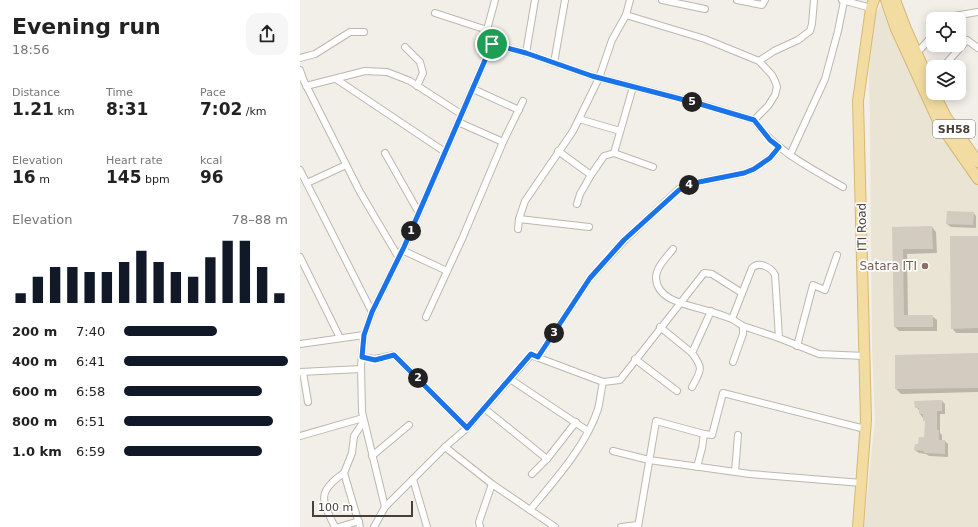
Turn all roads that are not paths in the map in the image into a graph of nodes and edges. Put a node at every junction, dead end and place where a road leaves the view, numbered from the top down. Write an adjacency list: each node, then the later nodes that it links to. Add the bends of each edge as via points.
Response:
1 (495, 0): 18 (street)
2 (535, 0): 24 (street)
3 (565, 0): 29 (street)
4 (630, 0): 17 (street)
5 (662, 0): 13 (street)
6 (737, 0): 7 (street, via 762,5)
7 (765, 0)
8 (814, 0): 28 (street, via 810,31)
9 (842, 0): 12 (street); 52 (street, via 838,31 825,78)
10 (886, 0): 58 (main road, SH58 / SH58, via 896,29 939,123)
11 (896, 0): 25 (main road, SH58 / SH58)
12 (872, 4): 86 (main road, ITI Road, via 858,101)
13 (704, 10)
14 (978, 12): 16 (street)
15 (435, 13): 18 (street)
16 (966, 14)
17 (626, 15): 28 (street, via 705,39); 33 (street, via 612,40)
18 (487, 30): 21 (street, via 487,36)
19 (364, 32): 26 (street, via 350,32 315,54)
20 (926, 43): 25 (street)
21 (492, 44): 24 (street); 37 (street)
22 (405, 47): 35 (street, via 420,62 423,73)
23 (978, 48): 27 (street, via 967,40)
24 (526, 53): 29 (street)
25 (917, 53): 31 (main road, SH58 / SH58)
26 (300, 58)
27 (948, 60)
28 (759, 61): 43 (street, via 772,75 777,87 768,106)
29 (554, 63): 33 (street)
30 (300, 70): 34 (street)
31 (926, 73)
32 (336, 78): 34 (street); 35 (street, via 377,70 410,81); 49 (street)
33 (599, 78): 36 (street); 42 (street)
34 (306, 86): 54 (street)
35 (417, 86): 41 (street)
36 (633, 87): 43 (street); 45 (street)
37 (473, 89): 40 (street); 41 (street)
38 (938, 100): 53 (main road, SH58 / SH58, via 946,117)
39 (523, 101): 40 (street)
40 (519, 110): 46 (street)
41 (461, 114): 44 (street)
42 (578, 119): 45 (street); 48 (street)
43 (754, 120): 47 (street)
44 (458, 122): 46 (street); 49 (street)
45 (620, 131): 51 (street)
46 (503, 142): 71 (street)
47 (779, 147): 52 (street); 88 (street, via 770,158 754,169 699,182 679,190 624,240 590,278)
48 (558, 151): 57 (street); 63 (street, via 529,193)
49 (445, 152): 62 (street)
50 (385, 153): 62 (street)
51 (614, 153): 55 (street); 57 (street, via 604,156)
52 (790, 155): 60 (street)
53 (978, 162)
54 (346, 165): 59 (street); 70 (street)
55 (653, 167)
56 (300, 170): 59 (street)
57 (591, 174): 61 (street)
58 (978, 179)
59 (306, 183): 75 (street)
60 (843, 187)
61 (577, 204)
62 (418, 213): 67 (street)
63 (519, 219): 64 (street); 65 (street)
64 (589, 227)
65 (518, 229)
66 (673, 249): 73 (street, via 661,264 656,278 664,294)
67 (402, 250): 70 (street); 71 (street)
68 (837, 255): 84 (street, via 825,290 813,285)
69 (300, 257): 81 (street)
70 (399, 258): 75 (street)
71 (447, 271): 76 (street)
72 (742, 293): 73 (street, via 706,272); 77 (street); 82 (street, via 753,266 759,264 774,272)
73 (680, 302): 74 (street); 79 (street)
74 (711, 311): 77 (street); 85 (street)
75 (372, 312): 80 (street)
76 (426, 317)
77 (732, 319): 78 (street)
78 (744, 326): 82 (street); 90 (street)
79 (660, 327): 85 (street); 89 (street)
80 (364, 335): 81 (street); 87 (street)
81 (340, 338): 83 (street)
82 (779, 338): 84 (street)
83 (301, 342)
84 (797, 346): 86 (street, via 819,354)
85 (692, 353): 95 (street, via 700,368)
86 (865, 356): 103 (main road, ITI Road)
87 (362, 357): 91 (street); 102 (street, via 375,360 394,355)
88 (538, 357): 93 (street, via 531,354); 94 (street)
89 (635, 359): 94 (street, via 620,380); 96 (street)
90 (733, 362)
91 (361, 369): 92 (street); 99 (street)
92 (301, 372): 97 (street)
93 (510, 379): 98 (street); 100 (street)
94 (603, 382): 104 (street, via 598,410)
95 (692, 386)
96 (677, 391)
97 (308, 402)
98 (484, 408): 102 (street); 111 (street)
99 (364, 420): 107 (street); 110 (street); 115 (street, via 354,436 352,453)
100 (576, 422): 104 (street); 111 (street)
101 (409, 425): 110 (street)
102 (467, 428): 108 (street)
103 (866, 429): 105 (street, via 723,394 712,434); 118 (main road, ITI Road)
104 (588, 431): 121 (street, via 554,482)
105 (704, 434): 112 (street, via 656,421); 113 (street)
106 (738, 435): 114 (street)
107 (300, 436)
108 (446, 447): 117 (street); 119 (street)
109 (613, 451): 112 (street)
110 (372, 456): 120 (street)
111 (548, 458): 116 (street)
112 (649, 460): 113 (street); 123 (street)
113 (697, 467): 114 (street)
114 (735, 472): 118 (street)
115 (344, 473): 122 (street); 124 (street, via 335,479 323,496)
116 (532, 474)
117 (413, 479): 120 (street); 127 (street)
118 (862, 483): 131 (main road, ITI Road)
119 (492, 484): 121 (street); 128 (street, via 479,522)
120 (385, 507): 126 (street)
121 (530, 510): 129 (street)
122 (359, 524): 125 (street)
123 (638, 526): 130 (street)
124 (335, 527)
125 (339, 527)
126 (374, 527)
127 (427, 527)
128 (480, 527)
129 (555, 527)
130 (621, 527)
131 (858, 527)

